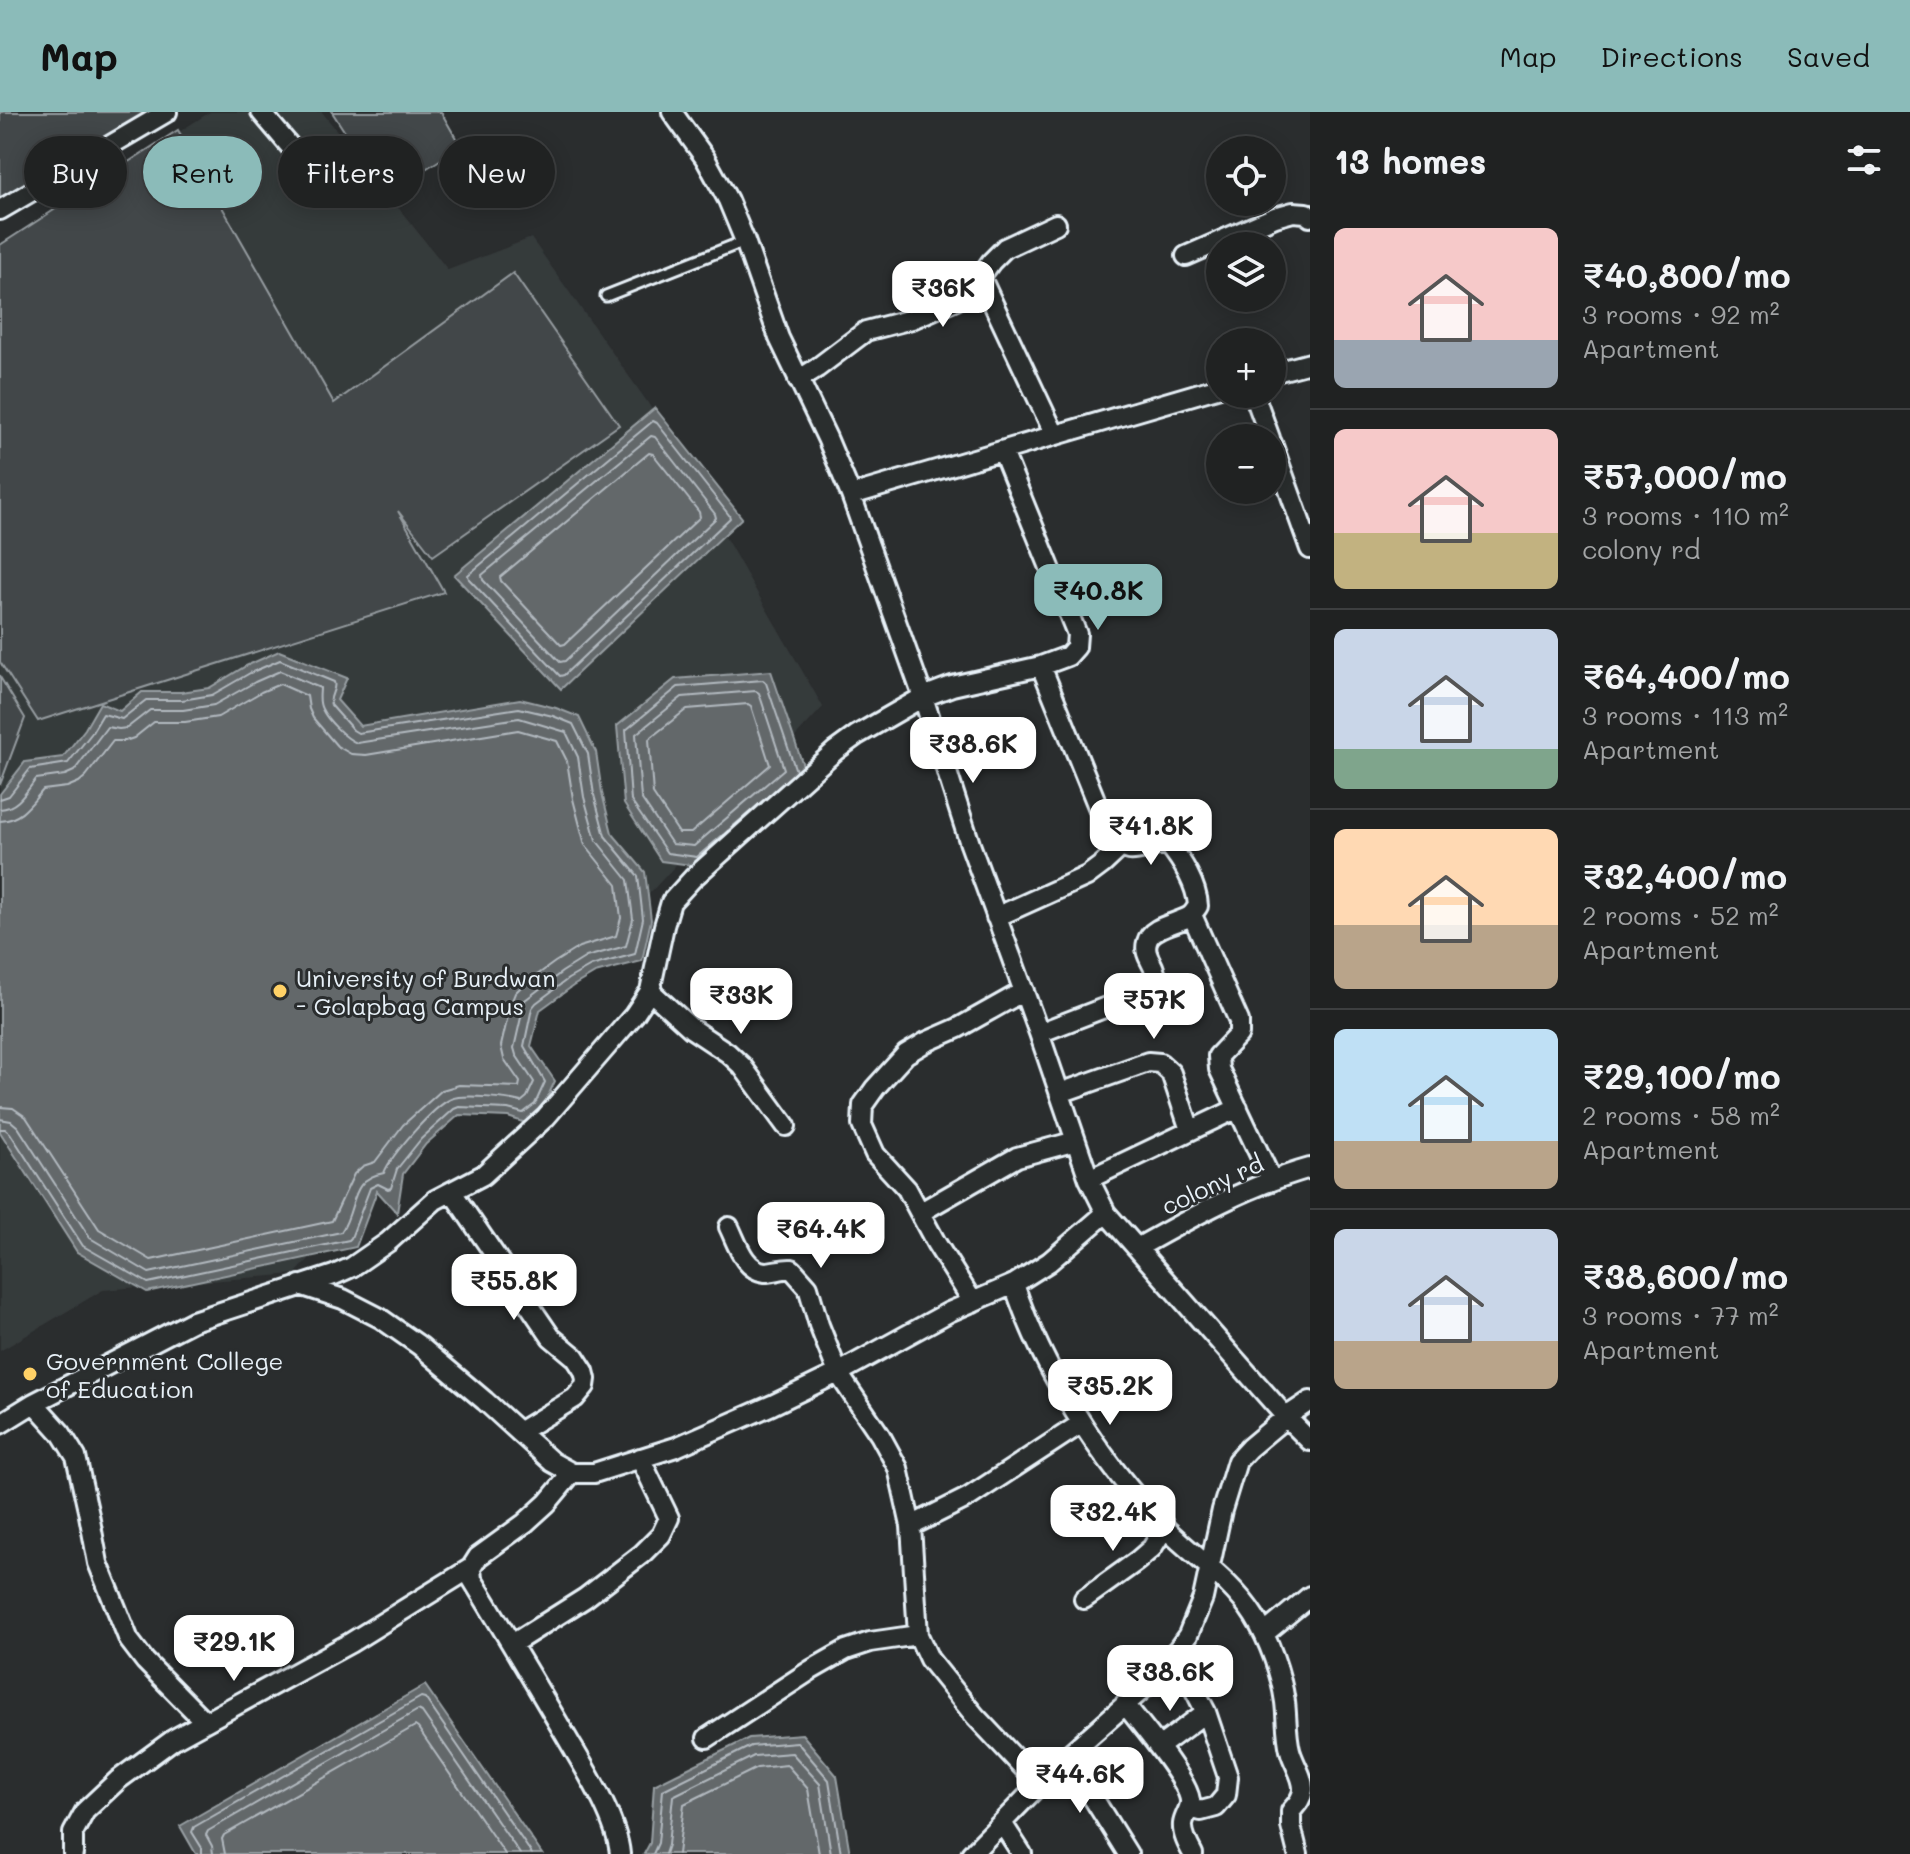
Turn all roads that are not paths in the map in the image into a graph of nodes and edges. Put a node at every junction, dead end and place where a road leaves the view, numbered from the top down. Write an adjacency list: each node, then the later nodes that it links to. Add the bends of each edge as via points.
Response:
1 (167, 112): 5 (street)
2 (261, 112): 4 (street)
3 (672, 112): 8 (street, via 705,158)
4 (281, 136)
5 (0, 210)
6 (1310, 217): 9 (street, via 1293,212 1275,217)
7 (1056, 224): 10 (street, via 1005,248)
8 (745, 241): 11 (lane); 14 (street)
9 (1186, 256)
10 (981, 278): 14 (street, via 971,290 931,312 866,331); 16 (street)
11 (606, 296)
12 (1310, 363): 13 (street)
13 (1286, 369)
14 (798, 380): 19 (street)
15 (1206, 391): 16 (street)
16 (1055, 435): 17 (street)
17 (1003, 452): 19 (street); 21 (street, via 1077,634 1068,656)
18 (1286, 482): 20 (street)
19 (851, 495): 22 (street)
20 (1310, 549)
21 (1041, 666): 22 (street); 23 (street, via 1111,839)
22 (923, 697): 25 (street); 26 (street, via 835,751 693,878 671,902)
23 (1120, 848): 24 (street, via 1130,852 1169,845 1197,896); 25 (street, via 1087,876)
24 (1192, 915): 28 (street, via 1147,938 1156,975 1143,993); 30 (street, via 1239,1021 1239,1034 1218,1056)
25 (996, 917): 27 (street)
26 (650, 991): 31 (street, via 742,1066); 37 (street, via 546,1117 483,1175)
27 (1024, 991): 28 (street); 38 (street, via 906,1054 863,1105 862,1125 875,1154)
28 (1039, 1033): 29 (street)
29 (1060, 1093): 32 (street, via 1148,1062 1160,1063 1171,1073); 33 (street)
30 (1238, 1108): 32 (street); 36 (street)
31 (786, 1126)
32 (1190, 1130): 35 (street)
33 (1076, 1141): 35 (street); 38 (street, via 1017,1157)
34 (1309, 1170): 36 (street, colony rd)
35 (1089, 1179): 39 (street)
36 (1272, 1181): 41 (street, colony rd)
37 (452, 1192): 43 (street, via 352,1267); 51 (street, via 551,1337 584,1371 585,1386 575,1398)
38 (921, 1212): 44 (street)
39 (1106, 1213): 41 (street); 42 (street)
40 (729, 1227): 45 (street, via 743,1257 756,1269 792,1269 808,1287)
41 (1137, 1248): 48 (street)
42 (1014, 1284): 44 (street); 49 (street, via 1032,1331)
43 (300, 1285): 47 (street, via 193,1321); 51 (street, via 380,1318)
44 (973, 1302): 45 (street)
45 (838, 1373): 53 (street, via 676,1447); 55 (street, via 898,1468)
46 (1310, 1401): 48 (street)
47 (34, 1403): 50 (street); 67 (street, via 76,1457 98,1563 129,1640)
48 (1286, 1417): 52 (street); 57 (street, via 1237,1461)
49 (1082, 1423): 55 (street, via 969,1497); 56 (street)
50 (0, 1424)
51 (519, 1432): 54 (street)
52 (1310, 1441)
53 (640, 1458): 54 (street, via 594,1473); 63 (street, via 669,1518 661,1535 585,1598)
54 (572, 1473): 58 (street, via 547,1503)
55 (911, 1526): 62 (street)
56 (1165, 1527): 57 (street); 60 (street, via 1152,1548)
57 (1209, 1567): 61 (street, via 1252,1613); 64 (street, via 1203,1598)
58 (471, 1568): 63 (street, via 472,1579); 67 (street, via 350,1643)
59 (1310, 1596): 61 (street)
60 (1084, 1599)
61 (1264, 1634): 72 (street, via 1285,1701)
62 (918, 1635): 68 (street, via 846,1650); 73 (street, via 938,1671)
63 (512, 1644): 78 (street, via 594,1786)
64 (1175, 1652): 65 (street, via 1160,1674); 66 (street)
65 (1125, 1704): 69 (street); 71 (street)
66 (1206, 1712): 69 (street); 74 (street, via 1228,1777 1226,1795 1216,1807)
67 (205, 1722): 77 (street, via 118,1780 85,1811 73,1833)
68 (707, 1738)
69 (1159, 1747): 74 (street, via 1190,1797)
70 (1310, 1751): 72 (street)
71 (1067, 1756): 73 (street); 81 (street)
72 (1291, 1756): 76 (street, via 1304,1788 1291,1811 1291,1826)
73 (1039, 1784): 75 (street)
74 (1190, 1808): 82 (street, via 1183,1823)
75 (1002, 1823): 79 (street); 80 (street)
76 (1302, 1850)
77 (73, 1854)
78 (620, 1854)
79 (971, 1854)
80 (1022, 1854)
81 (1128, 1854)
82 (1193, 1854)

